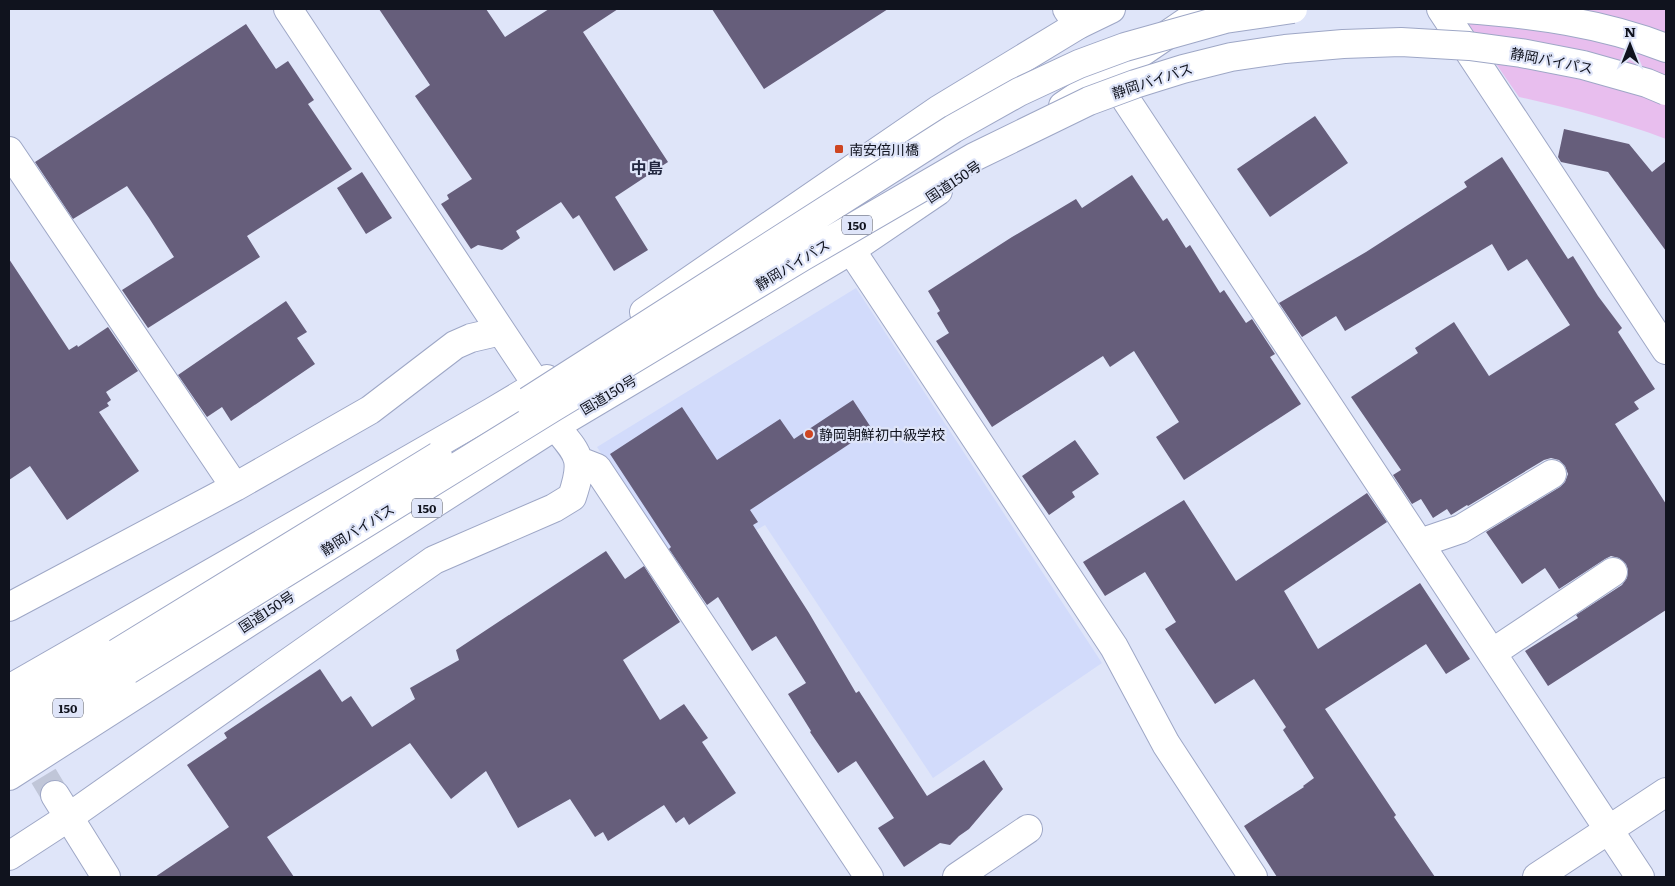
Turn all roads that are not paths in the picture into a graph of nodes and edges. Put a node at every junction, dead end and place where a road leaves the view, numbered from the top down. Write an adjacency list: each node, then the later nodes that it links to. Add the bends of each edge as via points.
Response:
1 (288, 9): 13 (main road)
2 (1111, 9): 7 (main road)
3 (1205, 9): 9 (main road, 国道150号 / 150)
4 (1293, 9): 24 (main road, 静岡バイパス / 150, bridge, via 1225,19 1133,44 1079,64 1019,92 953,129)
5 (1441, 9): 14 (main road)
6 (1465, 9): 8 (main road, via 1590,24)
7 (1073, 17): 15 (main road)
8 (1666, 48)
9 (1109, 74): 12 (main road, 国道150号 / 150); 20 (main road)
10 (1666, 90): 24 (main road, 静岡バイパス / 150, bridge, via 1583,65 1521,53 1401,42 1285,49 1231,57 1135,84 1089,101 974,157)
11 (9, 151): 19 (main road)
12 (851, 250): 16 (main road, 国道150号 / 150); 37 (main road, via 1114,647 1166,744)
13 (501, 332): 15 (main road); 19 (main road, via 471,338 455,346 370,410)
14 (1666, 350)
15 (537, 385): 25 (main road)
16 (555, 426): 17 (main road); 28 (main road, 国道150号 / 150)
17 (579, 461): 30 (main road, via 572,497 554,508 434,560); 35 (main road, via 597,468)
18 (1552, 474): 20 (main road, via 1461,529)
19 (235, 487): 22 (main road)
20 (1420, 543): 23 (main road)
21 (1613, 572): 23 (main road)
22 (9, 607)
23 (1492, 653): 32 (main road)
24 (123, 661): 26 (main road, 150); 27 (main road, 150)
25 (9, 689)
26 (9, 718)
27 (9, 745)
28 (9, 776)
29 (1666, 792): 32 (main road)
30 (62, 806): 33 (main road); 34 (main road)
31 (1028, 829): 36 (main road)
32 (1609, 830): 38 (main road); 39 (main road)
33 (9, 856)
34 (106, 877)
35 (869, 877)
36 (957, 877)
37 (1254, 877)
38 (1537, 877)
39 (1640, 877)

